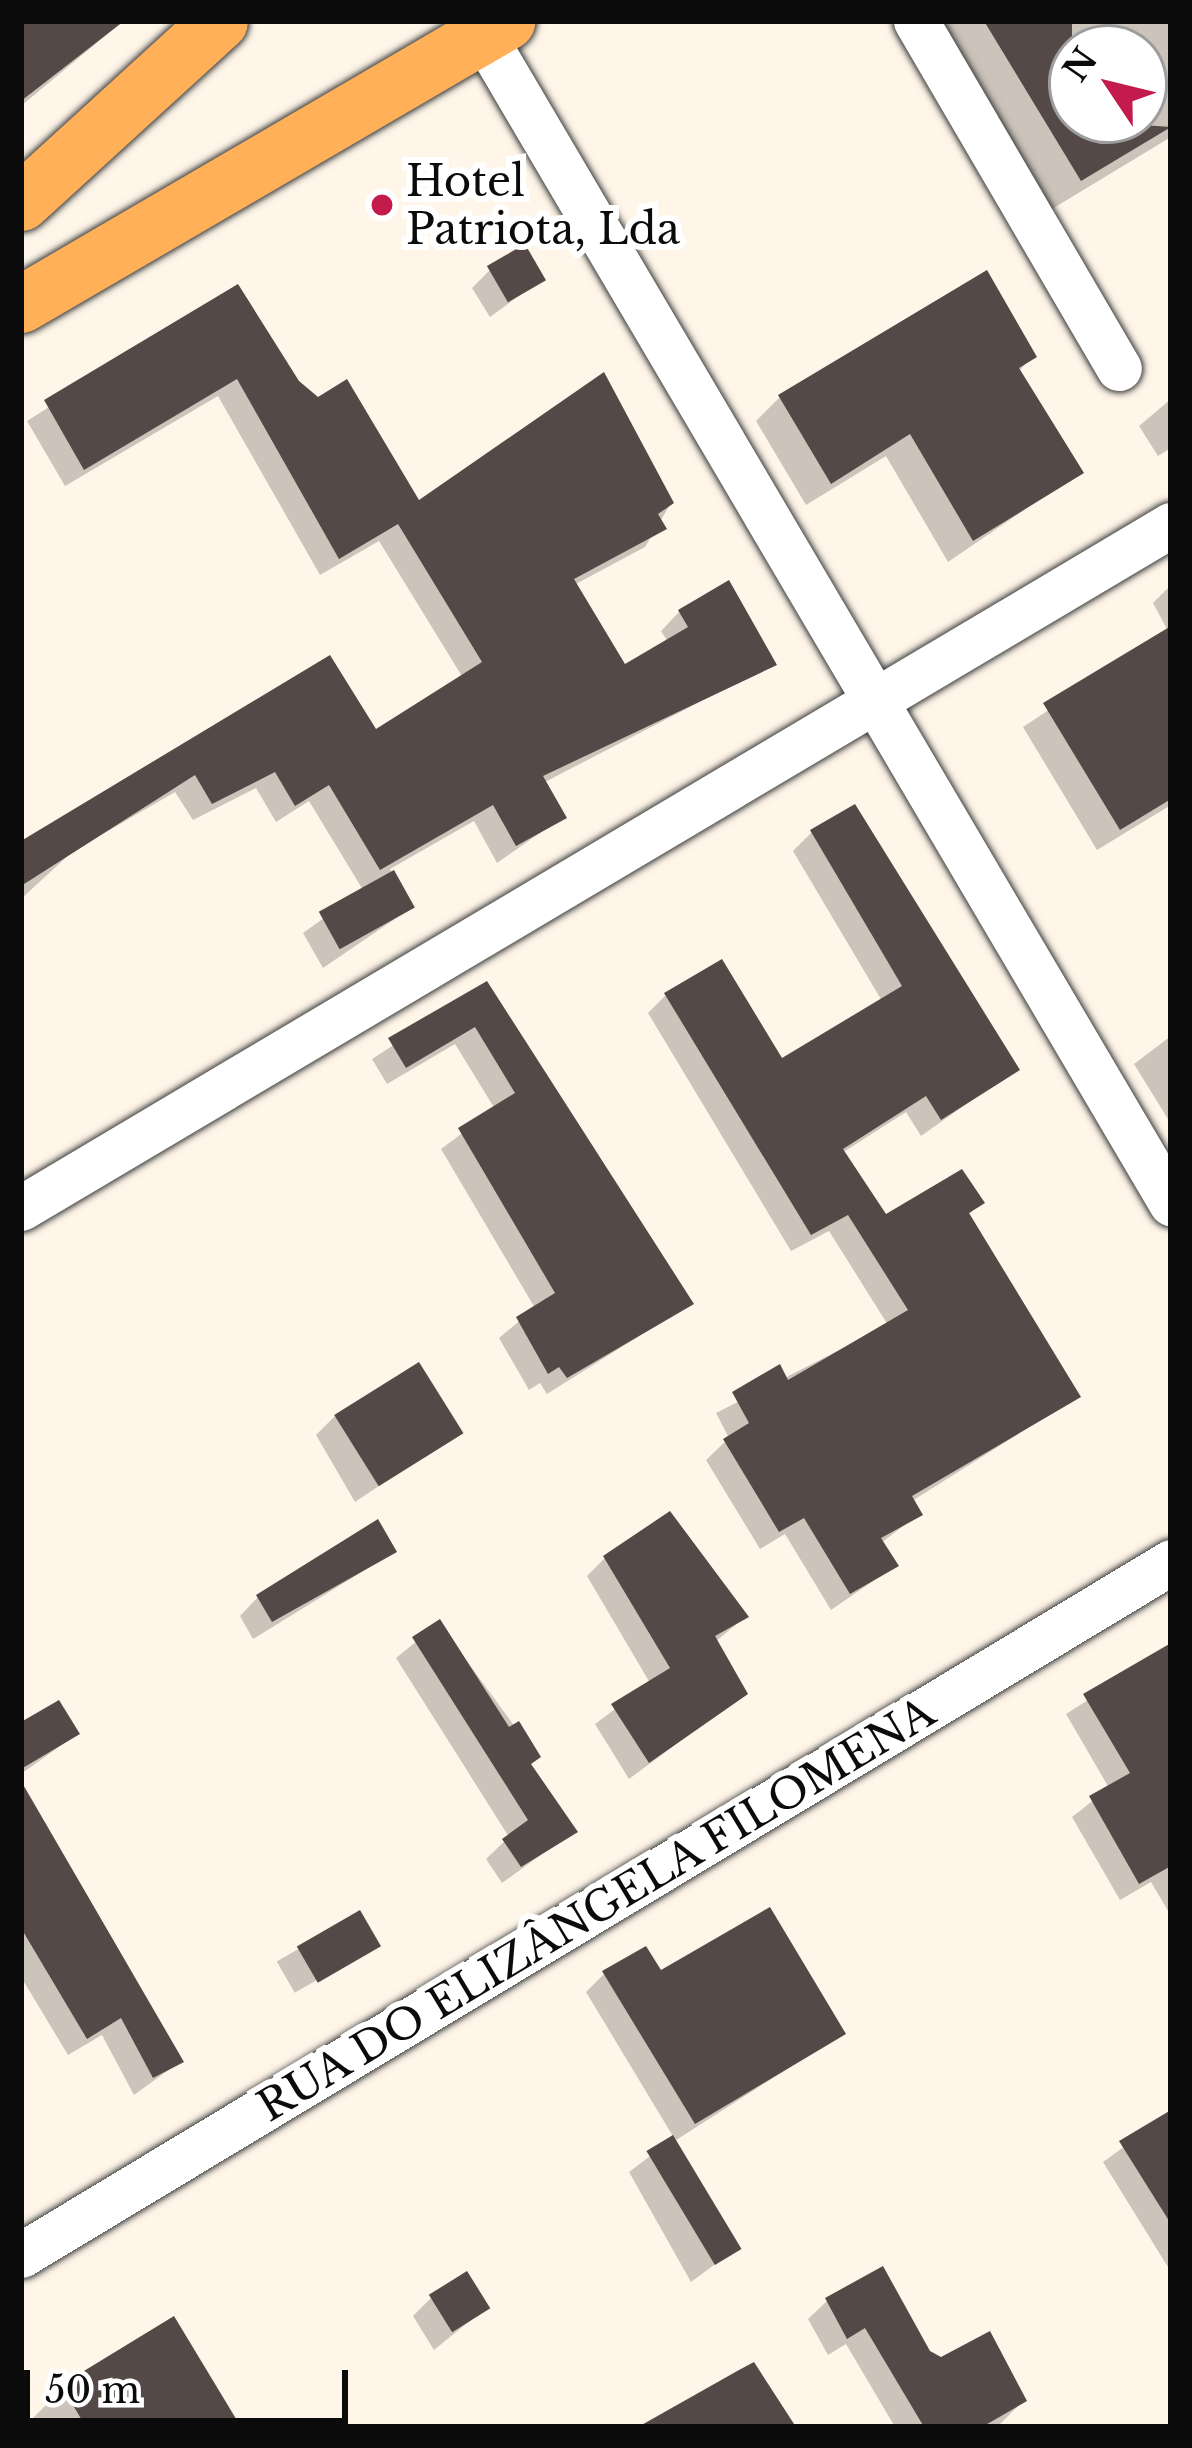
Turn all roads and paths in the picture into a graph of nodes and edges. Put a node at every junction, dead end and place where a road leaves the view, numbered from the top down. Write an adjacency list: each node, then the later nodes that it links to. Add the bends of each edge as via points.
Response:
1 (219, 21): 4 (main road)
2 (916, 21): 6 (street)
3 (495, 26): 5 (main road); 8 (street)
4 (21, 202)
5 (21, 304)
6 (1118, 368)
7 (1171, 525): 8 (street)
8 (876, 702): 9 (street); 10 (street)
9 (1171, 1203)
10 (21, 1208)
11 (1171, 1562): 12 (street, RUA DO ELIZÂNGELA FILOMENA)
12 (21, 2255)

